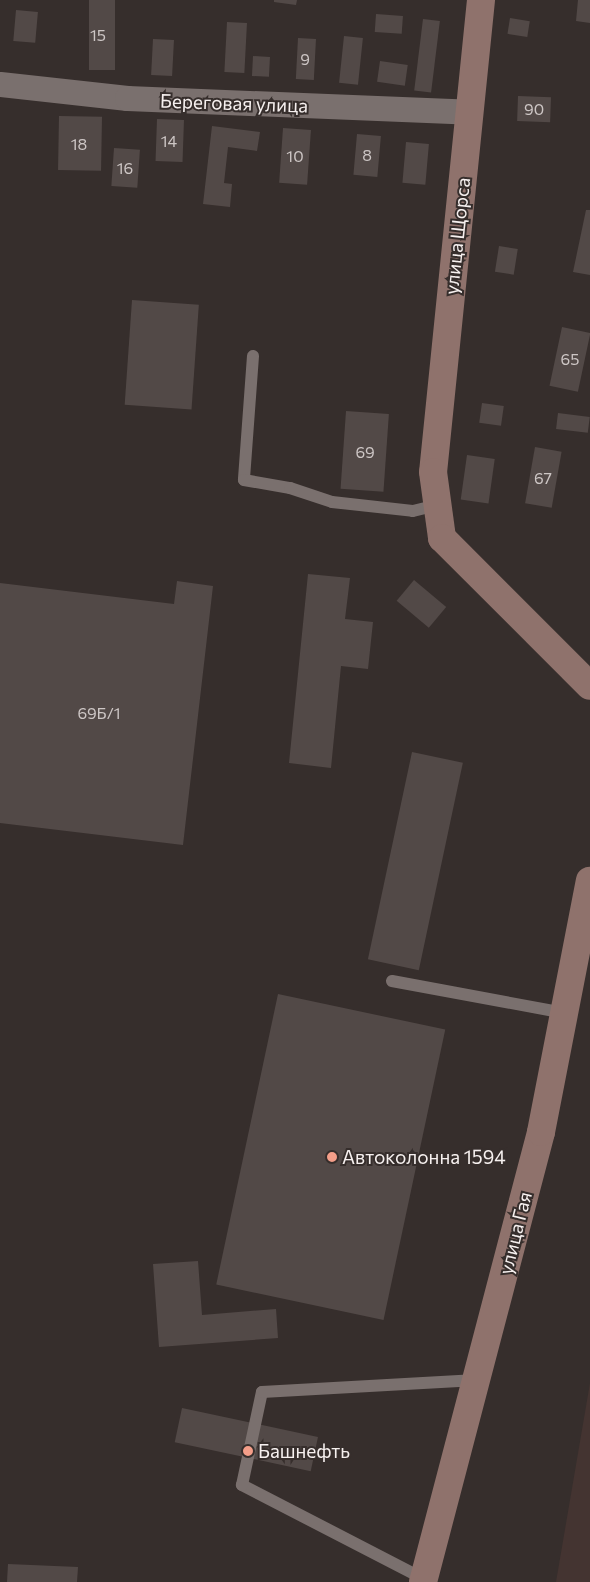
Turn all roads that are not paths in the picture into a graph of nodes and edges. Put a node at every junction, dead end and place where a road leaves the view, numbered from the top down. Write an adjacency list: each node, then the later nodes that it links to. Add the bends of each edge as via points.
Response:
1 (481, 0): 3 (main road, улица Щорса)
2 (0, 84): 3 (street, Береговая улица, via 126,98)
3 (470, 112): 5 (main road, улица Щорса, via 433,472)
4 (253, 356): 5 (lane, via 244,480 290,488 332,502 413,510)
5 (437, 505): 6 (main road, улица Щорса, via 442,538)
6 (590, 686)
7 (590, 880): 9 (main road, улица Гая)
8 (392, 981): 9 (lane)
9 (564, 1013): 10 (main road, улица Гая, via 541,1132)
10 (477, 1380): 11 (main road, улица Гая); 11 (lane, via 262,1392 242,1485)
11 (424, 1580)

